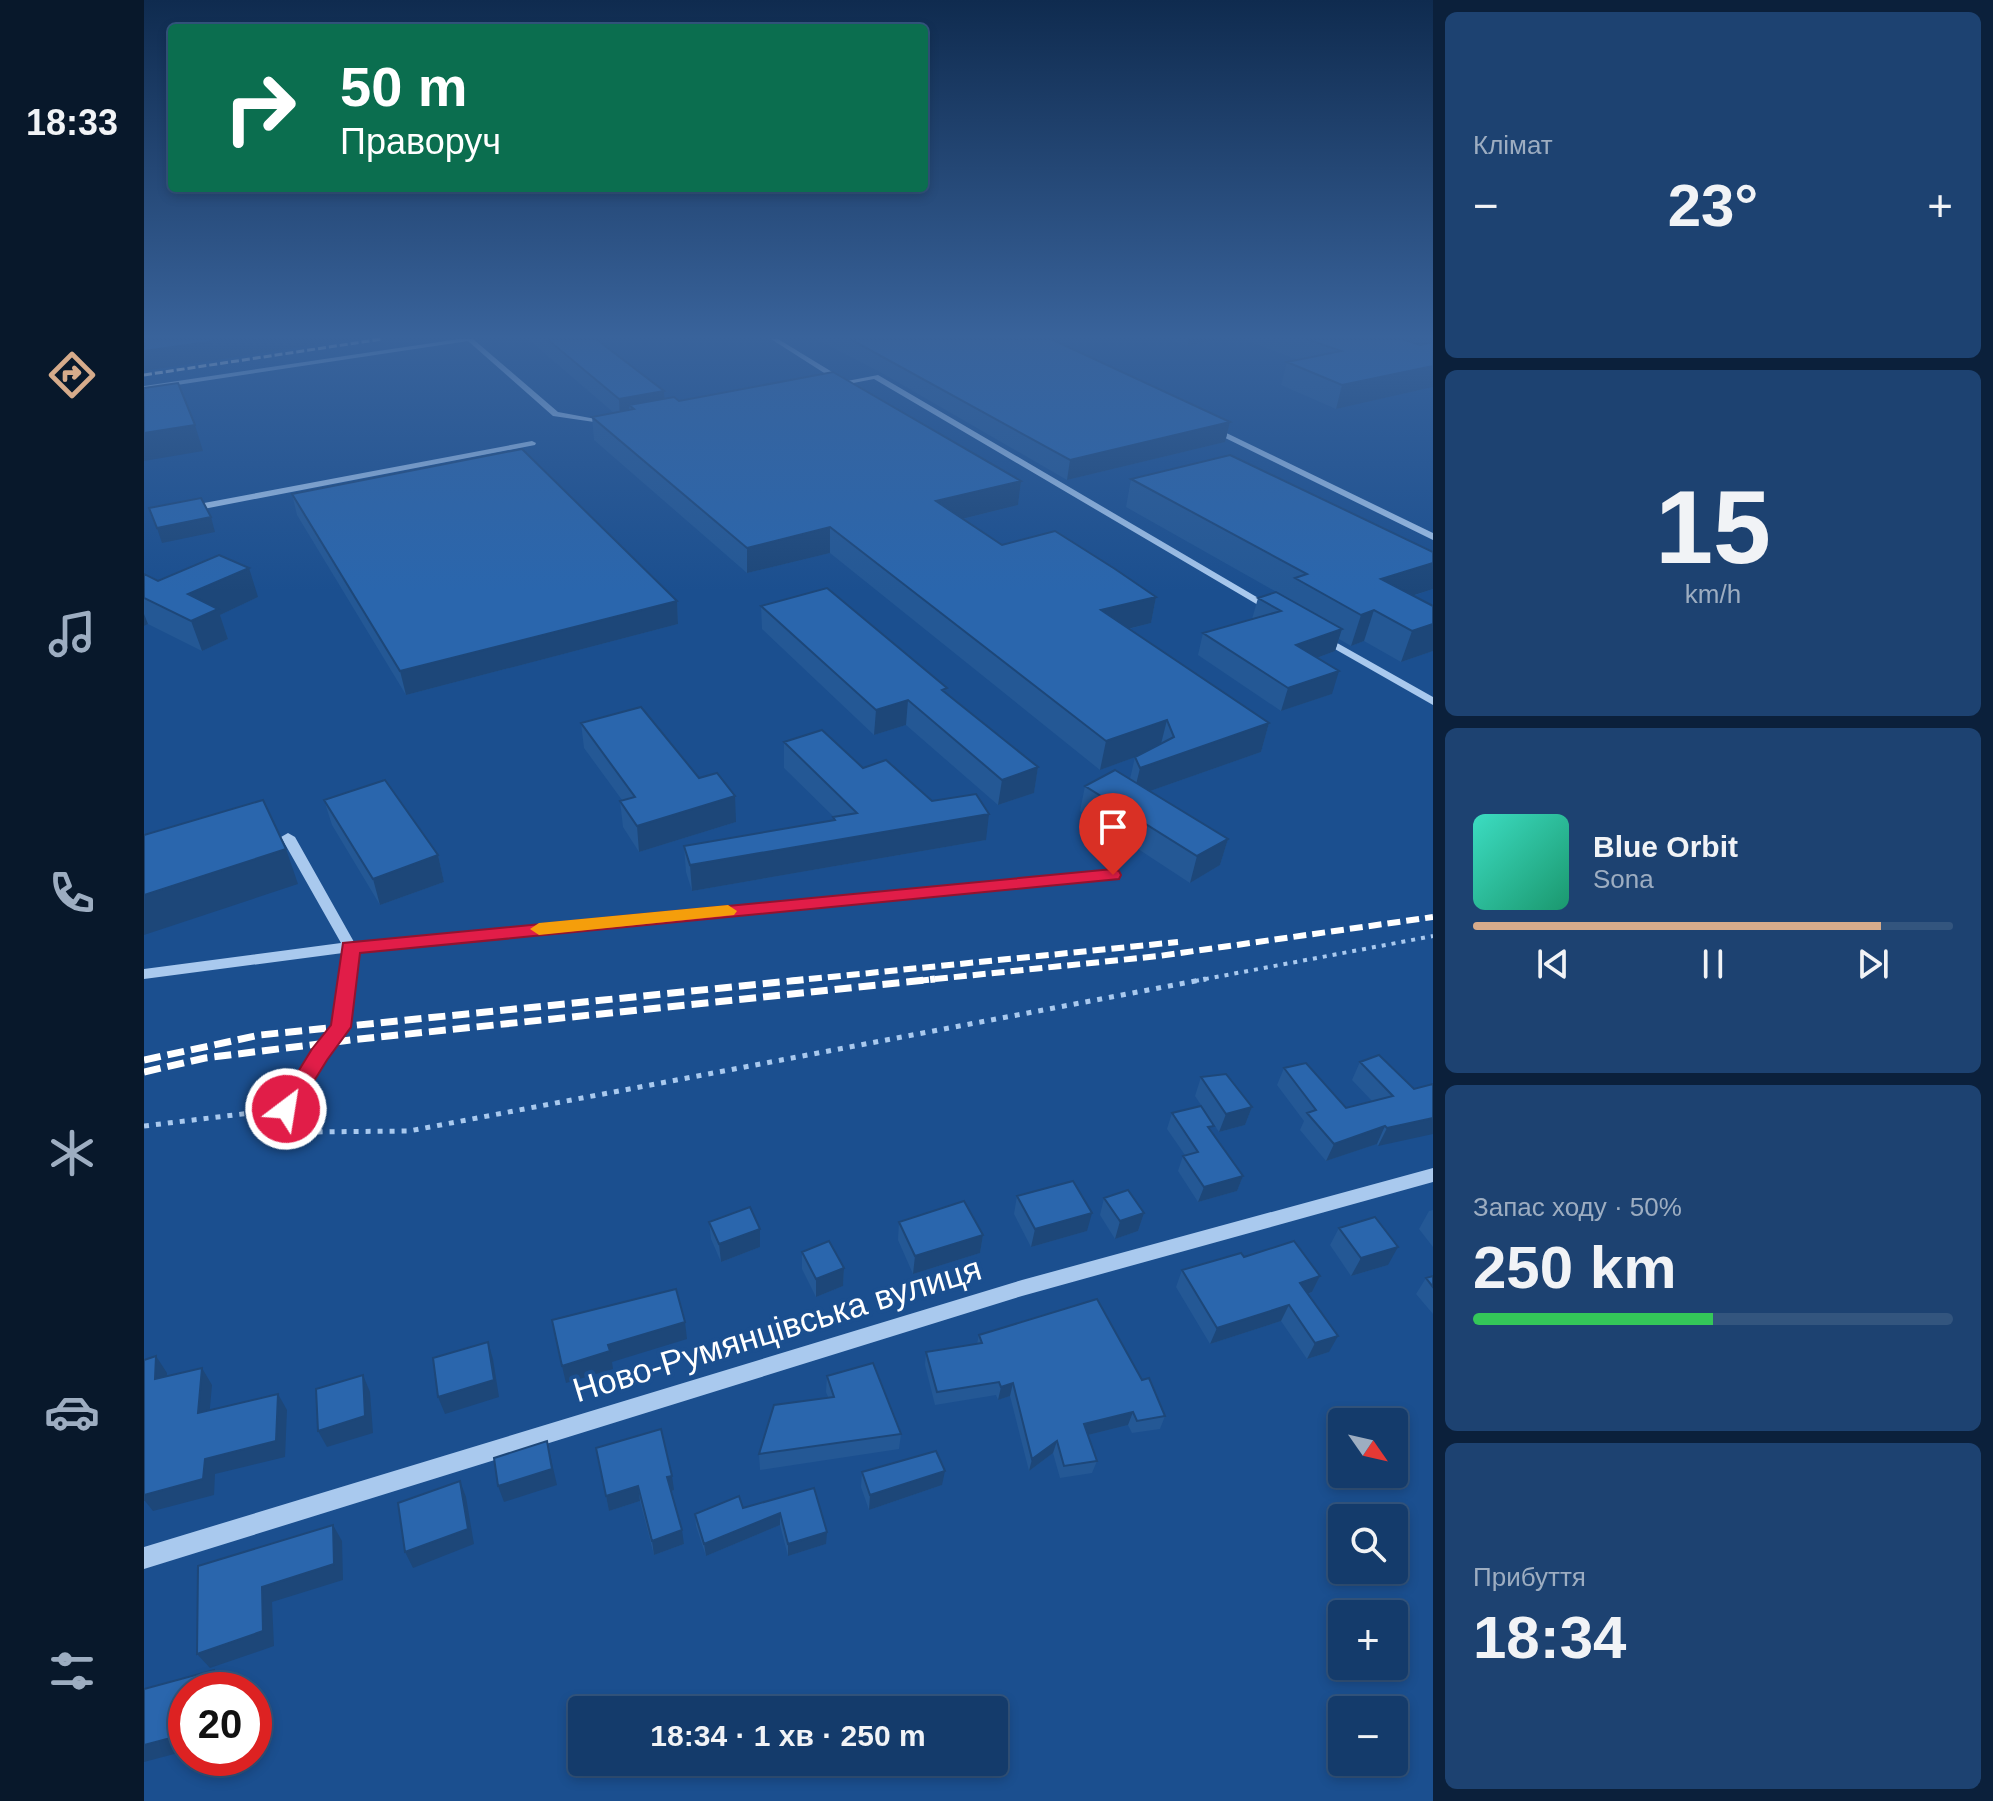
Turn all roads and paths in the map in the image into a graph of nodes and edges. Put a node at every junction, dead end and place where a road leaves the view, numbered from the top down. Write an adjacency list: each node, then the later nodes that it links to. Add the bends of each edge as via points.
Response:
1 (616, 423): 4 (street)
2 (954, 423): 8 (street)
3 (1202, 423): 7 (street)
4 (622, 424)
5 (532, 443): 6 (street)
6 (175, 512)
7 (1433, 537)
8 (1283, 615)
9 (1311, 631): 10 (street)
10 (1433, 702)
11 (288, 837): 14 (street)
12 (1113, 875): 14 (street)
13 (1433, 936): 16 (path, via 409,1131 305,1132)
14 (350, 947): 15 (street); 16 (street, via 341,1027)
15 (144, 974)
16 (286, 1109): 17 (path)
17 (144, 1126)
18 (1433, 1175): 19 (street, Ново-Румянцівська вулиця, via 1022,1288)
19 (144, 1558)

